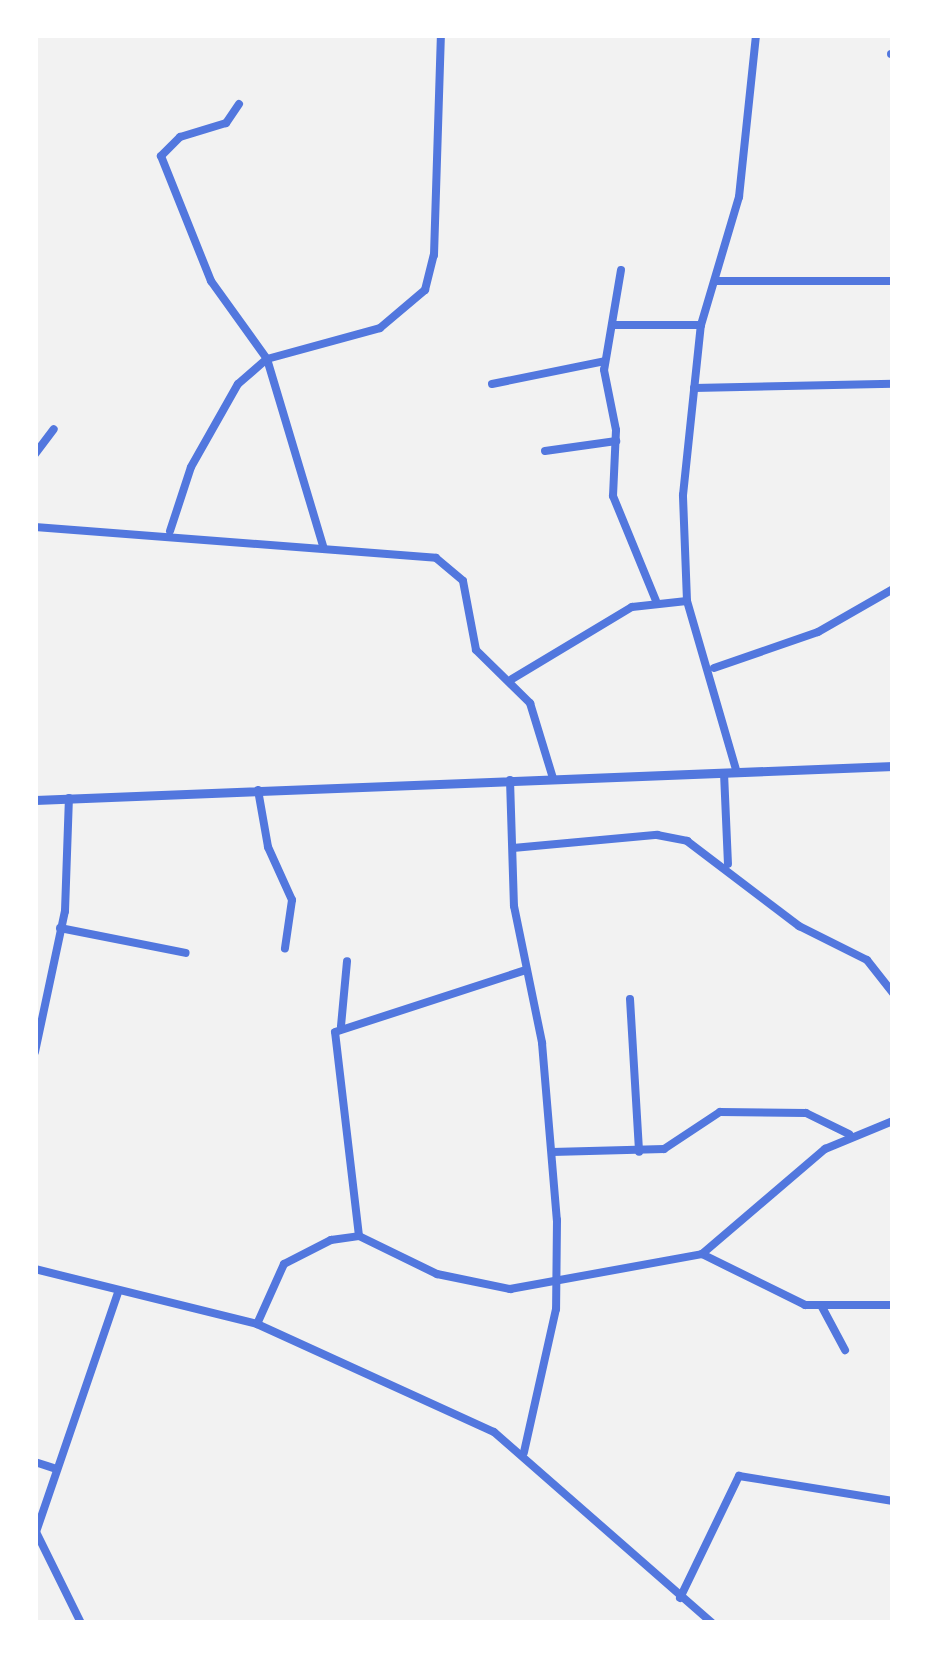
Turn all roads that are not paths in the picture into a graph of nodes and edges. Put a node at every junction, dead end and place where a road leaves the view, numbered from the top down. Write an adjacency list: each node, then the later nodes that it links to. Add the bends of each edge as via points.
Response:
1 (441, 35): 9 (street, via 434,255 425,290 380,328)
2 (756, 35): 5 (street, via 739,197)
3 (239, 104): 9 (street, via 226,123 180,137 161,156 211,281)
4 (621, 270): 7 (street)
5 (715, 281): 6 (street); 8 (street)
6 (893, 281)
7 (615, 324): 8 (street); 10 (street)
8 (701, 325): 13 (street)
9 (266, 359): 19 (street, via 214,420); 20 (street)
10 (605, 360): 11 (street); 15 (street)
11 (492, 384)
12 (893, 384): 13 (street)
13 (694, 388): 23 (street, via 683,494)
14 (54, 428): 17 (street)
15 (616, 442): 16 (street); 22 (street, via 616,507)
16 (545, 451)
17 (35, 454)
18 (35, 527): 19 (street)
19 (170, 532): 20 (street)
20 (323, 546): 25 (street, via 400,551 455,567 476,650)
21 (893, 588): 24 (street, via 818,632)
22 (656, 601): 23 (street); 25 (street, via 566,640)
23 (688, 601): 24 (street)
24 (714, 668): 27 (street)
25 (512, 679): 29 (street, via 544,730)
26 (893, 766): 27 (street)
27 (737, 772): 28 (street)
28 (724, 774): 29 (street); 35 (street)
29 (553, 778): 30 (street)
30 (510, 780): 31 (street); 34 (street)
31 (258, 790): 32 (street); 37 (street, via 268,846 292,900)
32 (69, 798): 33 (street); 36 (street)
33 (35, 800)
34 (513, 848): 35 (street, via 658,835); 40 (street)
35 (728, 864): 41 (street, via 767,904 868,960)
36 (60, 928): 38 (street); 44 (street)
37 (285, 948)
38 (186, 953)
39 (347, 961): 43 (street)
40 (526, 970): 43 (street); 47 (street)
41 (893, 992)
42 (630, 998): 48 (street)
43 (341, 1026): 49 (street, via 334,1056)
44 (35, 1052)
45 (893, 1120): 46 (street)
46 (849, 1134): 48 (street, via 806,1113 720,1112 676,1144); 50 (street)
47 (552, 1152): 48 (street); 52 (street)
48 (639, 1152)
49 (359, 1236): 52 (street, via 467,1284); 56 (street, via 284,1264)
50 (702, 1254): 52 (street); 55 (street)
51 (35, 1269): 53 (street)
52 (557, 1284): 58 (street)
53 (118, 1292): 56 (street); 60 (street)
54 (893, 1306): 55 (street)
55 (822, 1308): 57 (street)
56 (257, 1324): 58 (street)
57 (845, 1350)
58 (524, 1452): 63 (street)
59 (35, 1462): 60 (street)
60 (54, 1468): 62 (street)
61 (893, 1501): 63 (street, via 739,1476)
62 (36, 1532): 64 (street)
63 (680, 1598): 65 (street)
64 (81, 1623)
65 (712, 1623)

